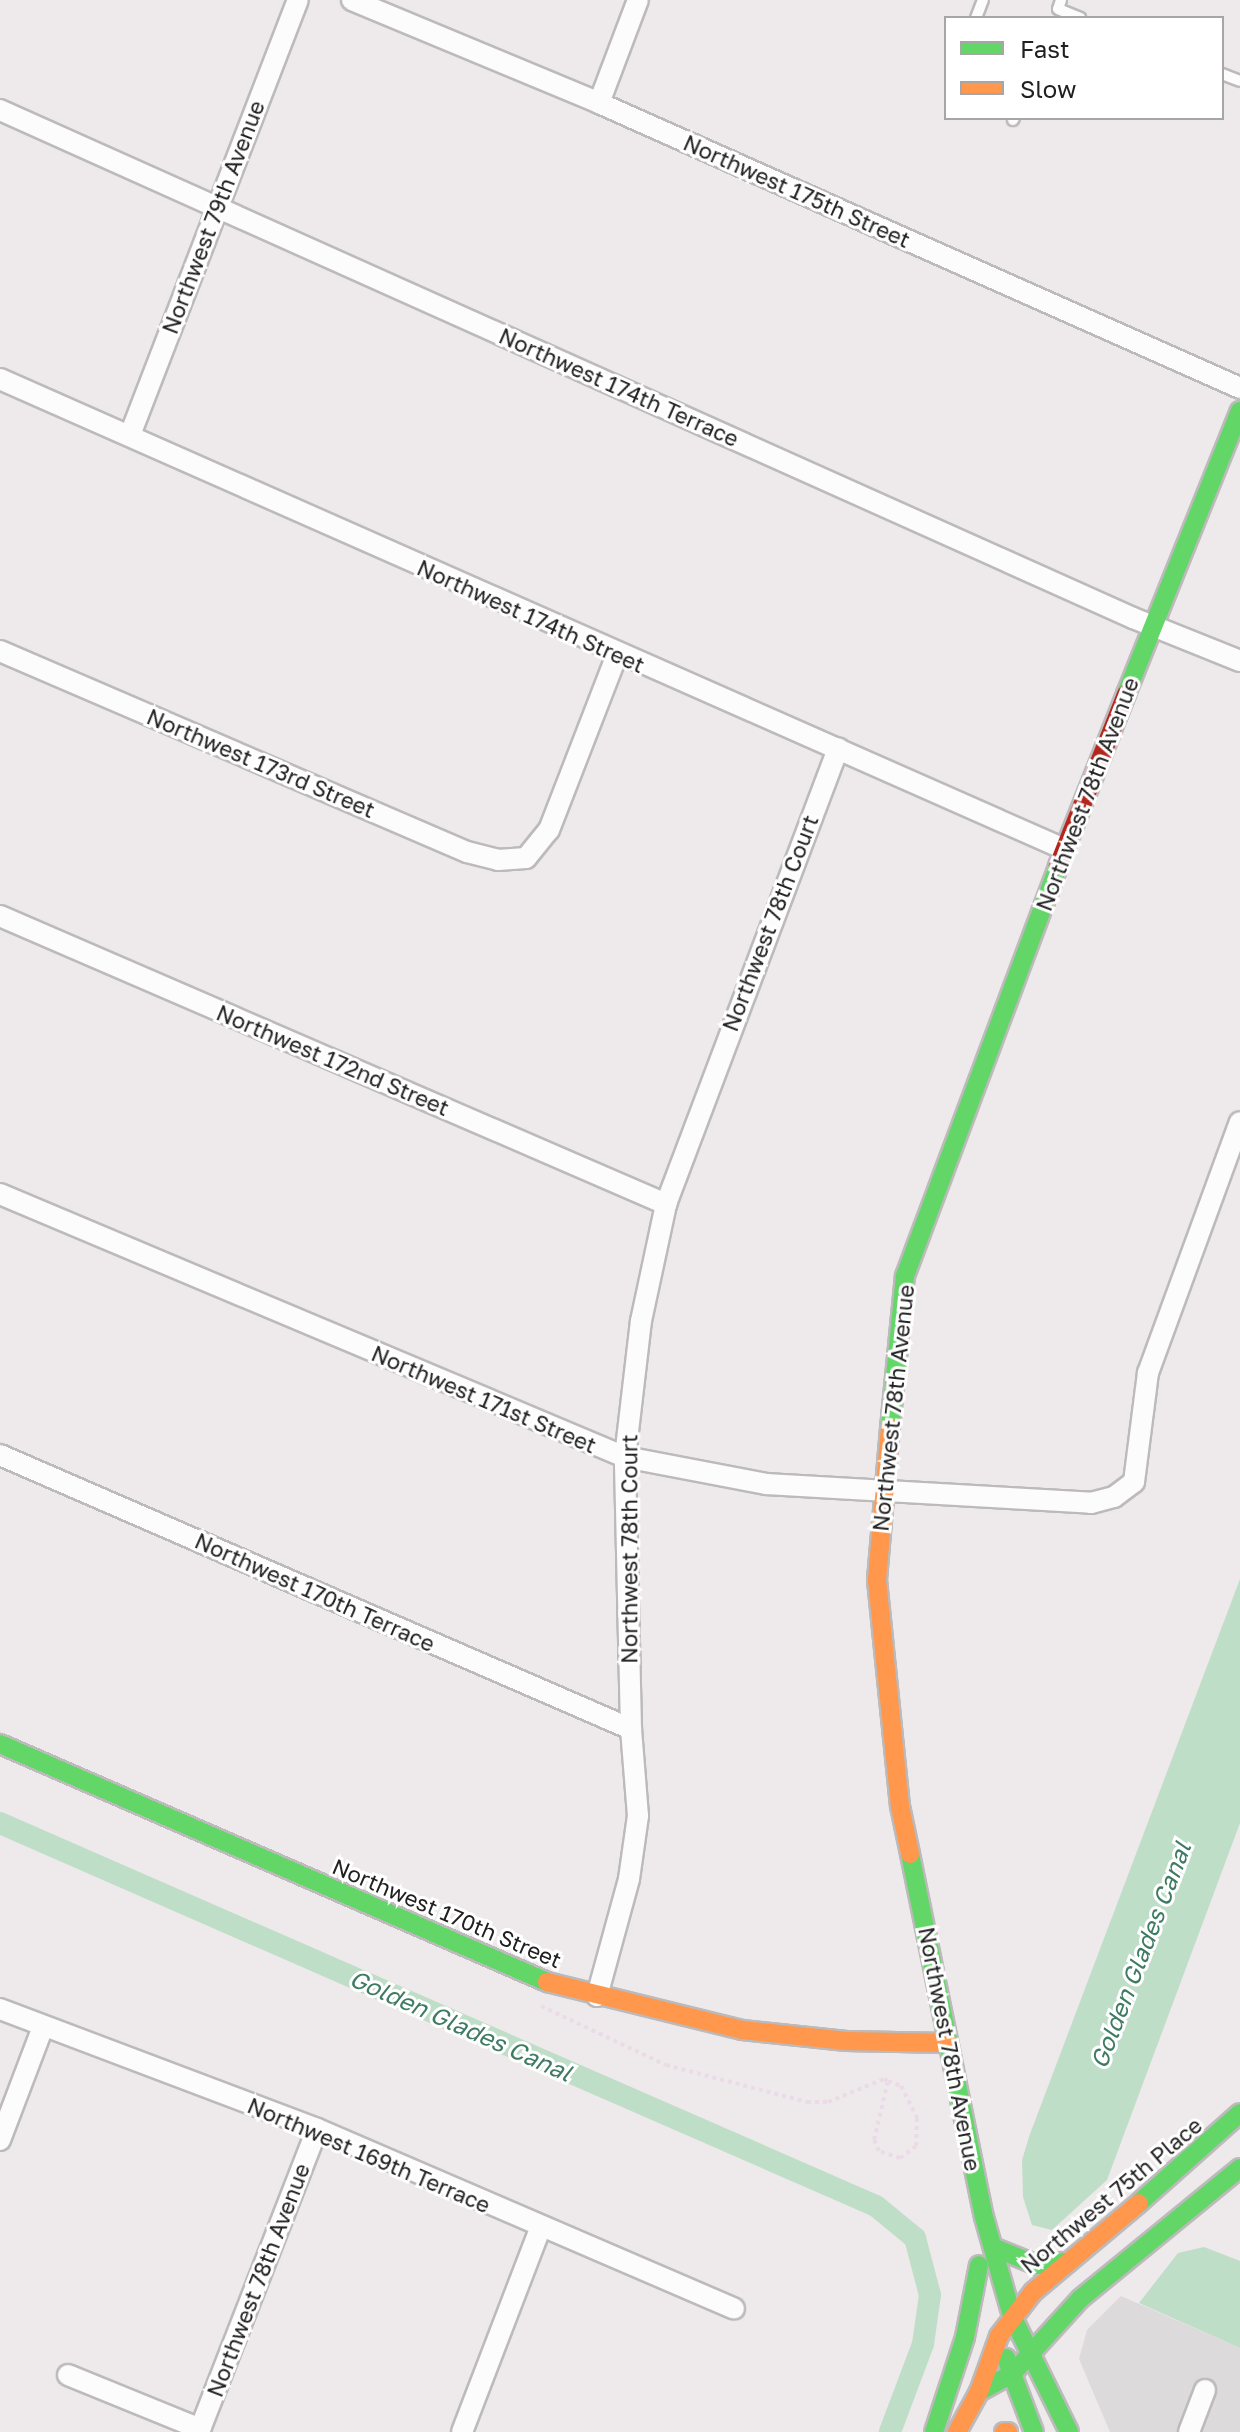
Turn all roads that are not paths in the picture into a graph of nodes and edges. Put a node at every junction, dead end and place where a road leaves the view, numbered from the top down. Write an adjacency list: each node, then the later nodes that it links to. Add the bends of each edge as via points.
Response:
1 (298, 0): 6 (street, Northwest 79th Avenue)
2 (352, 0): 4 (street, Northwest 175th Street)
3 (638, 0): 4 (street)
4 (599, 103): 8 (street, Northwest 175th Street)
5 (0, 110): 6 (street, Northwest 174th Terrace)
6 (216, 206): 10 (street, Northwest 79th Avenue); 11 (street, Northwest 174th Terrace)
7 (0, 379): 10 (street, Northwest 174th Street)
8 (1240, 388)
9 (1240, 411): 11 (street, Northwest 78th Avenue)
10 (130, 435): 13 (street, Northwest 174th Street)
11 (1153, 627): 14 (street, Northwest 174th Terrace); 16 (street, Northwest 78th Avenue)
12 (0, 651): 13 (street, Northwest 173rd Street, via 467,852 498,860 526,858 549,830)
13 (617, 655): 15 (street, Northwest 174th Street)
14 (1240, 661)
15 (838, 748): 16 (street, Northwest 174th Street); 20 (street, Northwest 78th Court)
16 (1064, 849): 23 (street, Northwest 78th Avenue, via 905,1276)
17 (0, 916): 20 (street, Northwest 172nd Street)
18 (1240, 1122): 23 (street, Northwest 171st Street, via 1148,1373 1134,1482 1114,1497 1091,1503)
19 (0, 1194): 22 (street, Northwest 171st Street)
20 (666, 1204): 22 (street, Northwest 78th Court, via 641,1321)
21 (0, 1455): 24 (street, Northwest 170th Terrace)
22 (625, 1457): 23 (street, Northwest 171st Street, via 766,1484); 24 (street, Northwest 78th Court)
23 (883, 1493): 29 (street, Northwest 78th Avenue, via 877,1580 887,1698 900,1806)
24 (631, 1729): 26 (street, Northwest 78th Court, via 638,1816 629,1879)
25 (0, 1744): 26 (street, Northwest 170th Street, via 527,1977)
26 (597, 1996): 29 (street, Northwest 170th Street, via 742,2030 846,2041)
27 (0, 2009): 28 (street, Northwest 169th Terrace)
28 (43, 2027): 31 (street, Northwest 169th Terrace); 32 (street)
29 (948, 2043): 34 (street, Northwest 78th Avenue)
30 (1240, 2113): 37 (street, Northwest 75th Place, via 1190,2161)
31 (317, 2129): 35 (street, Northwest 169th Terrace); 49 (street, Northwest 78th Avenue)
32 (0, 2140)
33 (1240, 2168): 39 (street)
34 (984, 2217): 36 (street); 38 (street)
35 (540, 2229): 40 (street, Northwest 169th Terrace); 50 (street)
36 (995, 2248): 37 (street, via 1037,2265); 41 (street)
37 (1064, 2262): 41 (street, Northwest 75th Place)
38 (979, 2265): 42 (street); 51 (street, via 965,2337)
39 (1080, 2299): 43 (street); 48 (street, via 1057,2336)
40 (734, 2309)
41 (1012, 2316): 42 (street, Northwest 75th Place); 43 (street)
42 (999, 2336): 44 (street); 47 (street, Northwest 75th Place)
43 (1028, 2353): 44 (street); 48 (street)
44 (1012, 2374): 47 (street); 53 (street)
45 (68, 2375): 49 (street)
46 (1205, 2390): 55 (street)
47 (979, 2392): 52 (street, Northwest 75th Place)
48 (1050, 2396): 54 (street)
49 (199, 2430)
50 (462, 2432)
51 (934, 2432)
52 (957, 2432)
53 (1034, 2432)
54 (1069, 2432)
55 (1189, 2432)

